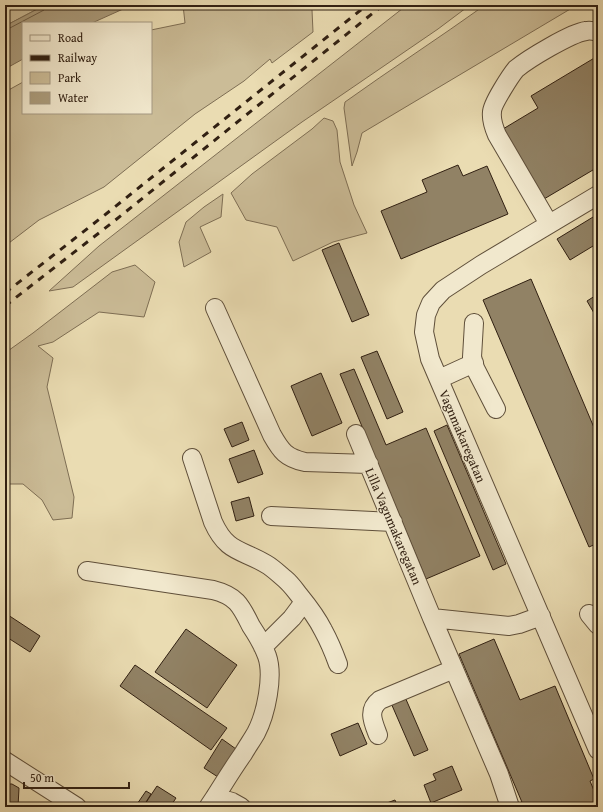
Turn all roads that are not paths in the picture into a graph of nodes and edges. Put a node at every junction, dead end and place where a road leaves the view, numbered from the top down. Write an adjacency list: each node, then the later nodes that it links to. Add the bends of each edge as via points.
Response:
1 (598, 32): 3 (street, via 585,31 575,34 534,57 516,70 494,103 492,123 497,135)
2 (598, 195): 3 (street, Vagnmakaregatan)
3 (549, 224): 7 (street, Vagnmakaregatan, via 443,290 431,303 426,315 424,332 430,359)
4 (215, 308): 11 (street, via 272,435 286,454 295,460 305,462)
5 (474, 323): 6 (street)
6 (474, 363): 7 (street); 8 (street)
7 (439, 379): 16 (street, Vagnmakaregatan)
8 (496, 409)
9 (356, 434): 11 (street, Lilla Vagnmakaregatan)
10 (192, 458): 15 (street, via 213,522 224,541 277,572 287,580)
11 (368, 464): 13 (street, Lilla Vagnmakaregatan)
12 (271, 516): 13 (street)
13 (393, 522): 17 (street, Lilla Vagnmakaregatan)
14 (87, 571): 18 (street, via 224,592 234,598)
15 (304, 602): 18 (street); 19 (street, via 323,630)
16 (541, 616): 17 (street, via 509,626); 21 (street, Vagnmakaregatan)
17 (432, 618): 20 (street, Lilla Vagnmakaregatan)
18 (263, 647): 25 (street, via 269,669 269,689 263,712 256,732)
19 (338, 664)
20 (457, 676): 22 (street, via 380,700 372,714); 28 (street, Lilla Vagnmakaregatan, via 499,774)
21 (591, 715): 23 (street, Vagnmakaregatan)
22 (378, 735)
23 (598, 750)
24 (5, 760): 26 (street)
25 (211, 802): 27 (street, via 232,802)
26 (77, 807)
27 (241, 807)
28 (510, 807)

